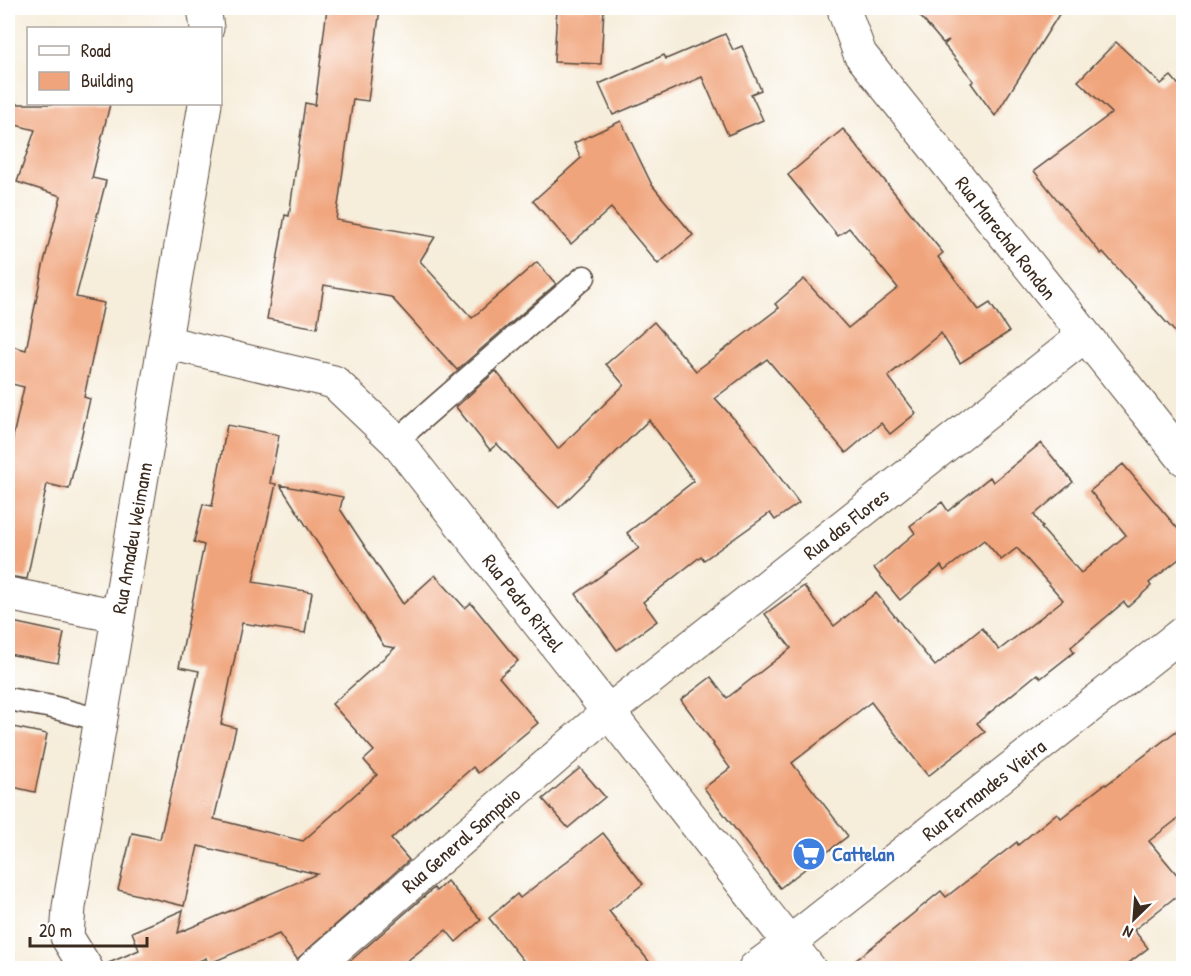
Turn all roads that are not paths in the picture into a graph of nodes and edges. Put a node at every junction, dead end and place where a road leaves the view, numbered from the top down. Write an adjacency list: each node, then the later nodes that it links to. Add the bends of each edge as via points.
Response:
1 (204, 8): 3 (street)
2 (845, 8): 6 (street, Rua Marechal Rondon, via 860,54)
3 (207, 27)
4 (206, 105): 7 (street, Rua Amadeu Weimann)
5 (584, 277): 8 (lane)
6 (1084, 336): 9 (street, Rua Marechal Rondon); 14 (street, Rua das Flores)
7 (165, 342): 8 (street, Rua Pedro Ritzel, via 334,382); 11 (street, Rua Amadeu Weimann)
8 (396, 441): 14 (street, Rua Pedro Ritzel)
9 (1184, 459)
10 (8, 594): 11 (street)
11 (118, 616): 15 (street, Rua Amadeu Weimann)
12 (1184, 632): 16 (street, Rua Fernandes Vieira)
13 (8, 699): 15 (lane)
14 (608, 712): 16 (street, Rua Pedro Ritzel); 18 (street, Rua General Sampaio)
15 (100, 720): 17 (street, Rua Amadeu Weimann, via 67,938)
16 (799, 956): 19 (street, Rua Fernandes Vieira)
17 (86, 969)
18 (313, 969)
19 (755, 969)

